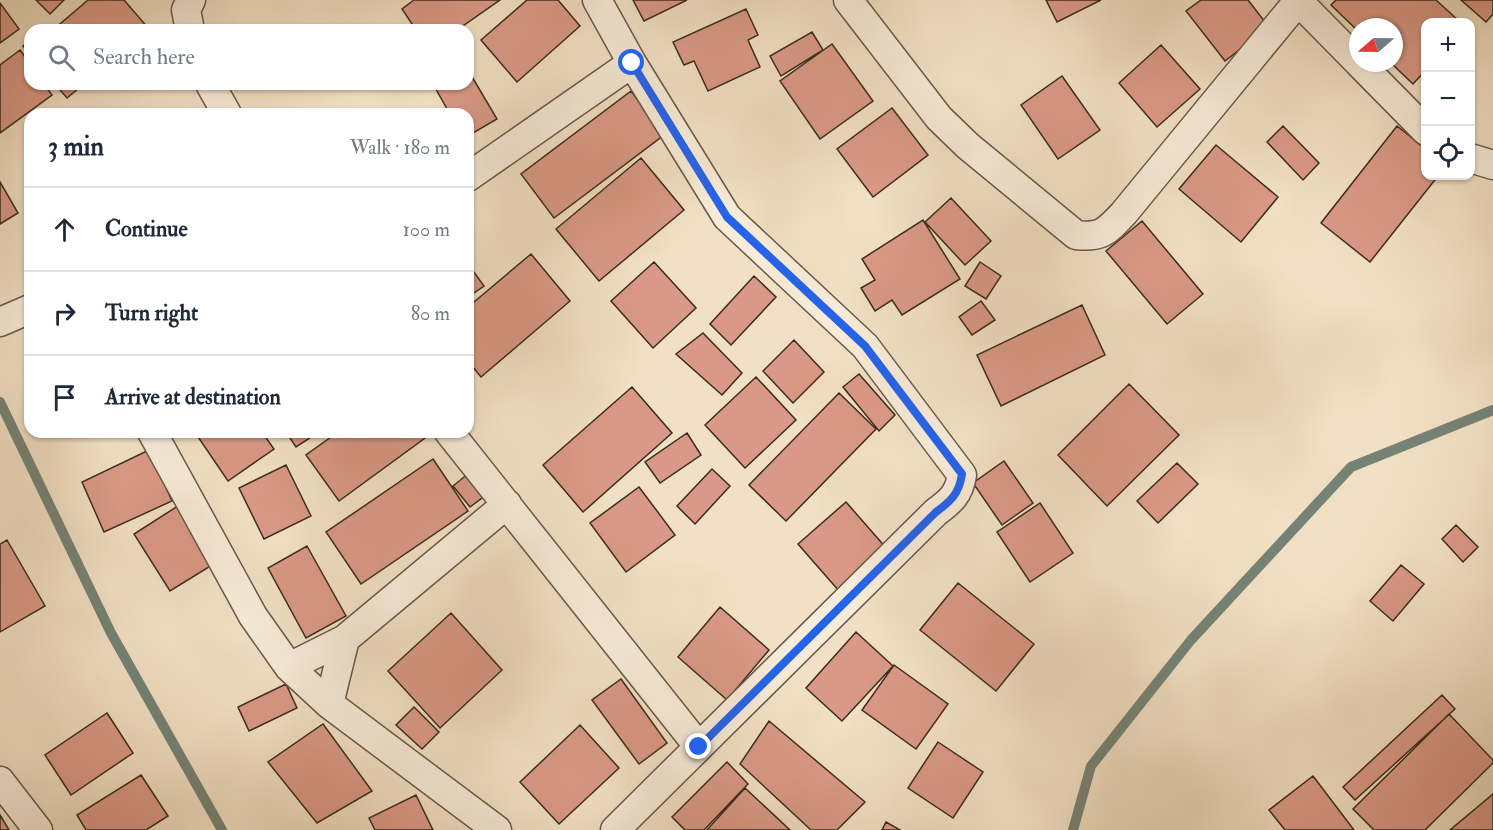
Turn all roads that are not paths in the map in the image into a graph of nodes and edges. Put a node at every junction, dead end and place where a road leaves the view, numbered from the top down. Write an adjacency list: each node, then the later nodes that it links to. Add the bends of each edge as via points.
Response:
1 (191, 0): 5 (street, via 186,10)
2 (597, 0): 7 (street)
3 (848, 0): 4 (street, via 946,125 1076,235 1092,237 1107,231 1124,213)
4 (1299, 1): 6 (street)
5 (189, 24)
6 (1349, 52)
7 (632, 63): 14 (street); 23 (street, via 727,217 865,346 962,474 960,488 951,501)
8 (1369, 72): 11 (street)
9 (213, 90): 10 (street)
10 (224, 108)
11 (1421, 127)
12 (1475, 160): 13 (street)
13 (1493, 165)
14 (474, 173)
15 (24, 312): 16 (street)
16 (0, 322)
17 (155, 438): 21 (street, via 253,616)
18 (454, 438): 19 (street)
19 (507, 504): 20 (street); 23 (street)
20 (345, 639): 21 (street); 22 (street)
21 (289, 667): 22 (street)
22 (328, 704): 27 (street)
23 (699, 747): 25 (street)
24 (0, 781): 26 (street)
25 (627, 826)
26 (38, 830)
27 (497, 830)

